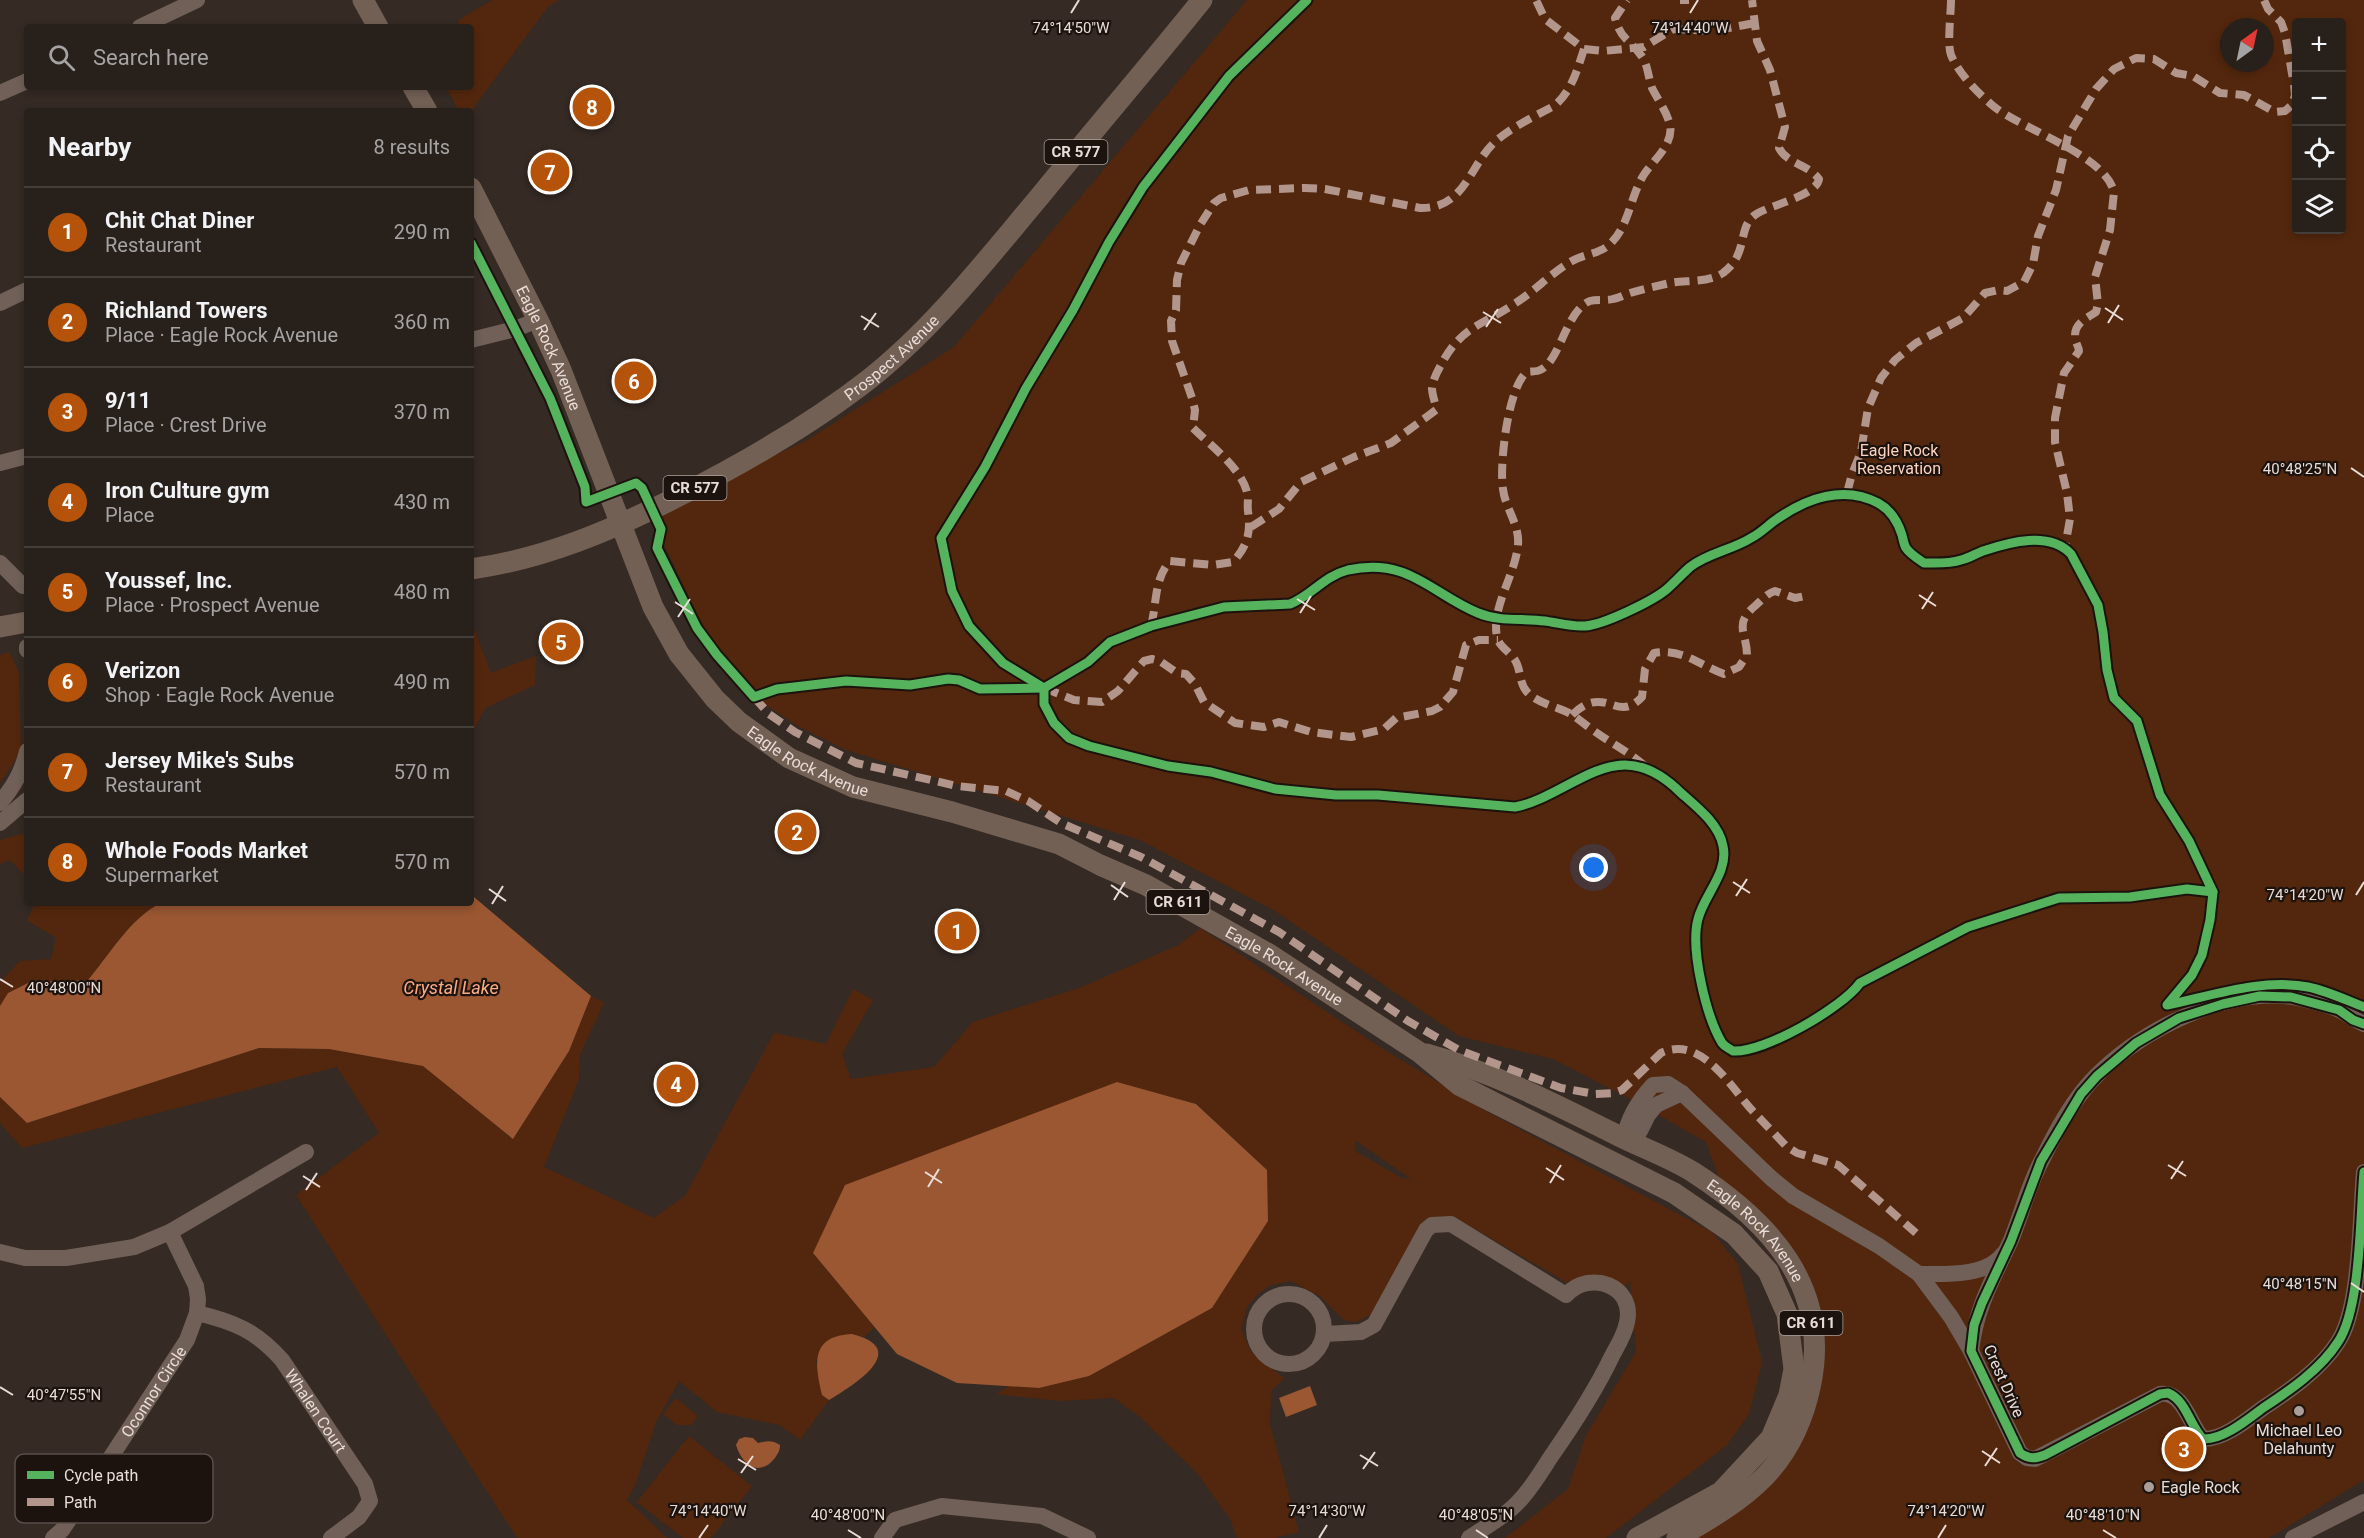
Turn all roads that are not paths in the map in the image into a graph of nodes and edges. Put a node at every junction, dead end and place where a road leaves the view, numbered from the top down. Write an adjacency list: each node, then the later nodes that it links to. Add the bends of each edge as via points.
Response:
1 (197, 0): 4 (street)
2 (363, 0): 5 (main road)
3 (1202, 0): 17 (main road, Prospect Avenue / CR 577, via 987,259 890,362 767,449)
4 (146, 24)
5 (376, 24)
6 (24, 82): 8 (street)
7 (416, 90): 9 (main road)
8 (0, 93)
9 (425, 108)
10 (474, 194): 13 (main road, Eagle Rock Avenue / CR 611)
11 (24, 291): 12 (street)
12 (0, 303)
13 (538, 320): 14 (street); 17 (main road, Eagle Rock Avenue / CR 611)
14 (474, 339)
15 (24, 457): 16 (street)
16 (0, 463)
17 (622, 525): 19 (main road, Prospect Avenue / CR 577, via 535,555); 29 (main road, Eagle Rock Avenue / CR 611, via 653,607 679,654 721,705 770,746 853,787 1059,844 1146,885 1249,942)
18 (0, 563): 20 (street)
19 (474, 568)
20 (22, 586)
21 (24, 623): 22 (main road)
22 (0, 627)
23 (24, 763): 24 (street, via 14,786)
24 (0, 803)
25 (24, 803): 26 (street)
26 (0, 823)
27 (2358, 1022): 28 (street, Crest Drive); 36 (street, Crest Drive, via 2322,1004 2260,996 2179,1018 2136,1043 2097,1076 2060,1126 2041,1161)
28 (2364, 1040)
29 (1419, 1052): 30 (main road, Eagle Rock Avenue / CR 611, via 1459,1084); 31 (main road, Eagle Rock Avenue / CR 611, via 1540,1096)
30 (1522, 1117): 31 (main road, via 1544,1115 1613,1146); 33 (main road, Eagle Rock Avenue / CR 611)
31 (1624, 1139): 33 (main road); 38 (street, Crest Drive, via 1631,1114 1653,1085 1668,1084 1793,1196); 51 (main road, Eagle Rock Avenue / CR 611, via 1692,1172 1742,1208 1774,1239 1793,1266 1805,1296 1814,1338 1807,1404 1795,1436 1777,1463 1727,1509)
32 (306, 1152): 35 (street)
33 (1622, 1168): 50 (main road, Eagle Rock Avenue / CR 611, via 1674,1193 1734,1234 1768,1271 1787,1314 1794,1369 1789,1395 1771,1438 1754,1458 1721,1492)
34 (2364, 1172): 41 (street, Crest Drive, via 2353,1297 2340,1340 2303,1378 2219,1436 2203,1439 2175,1396 2168,1393 2045,1455 2027,1458 2020,1453)
35 (170, 1232): 37 (street, via 134,1247 66,1258 26,1258); 39 (street, Oconnor Circle, via 196,1286)
36 (2005, 1251): 38 (street, via 1999,1259 1972,1271); 41 (street, Crest Drive, via 1974,1325)
37 (0, 1252)
38 (1919, 1274): 41 (street, Crest Drive, via 1952,1317)
39 (197, 1313): 42 (street, Oconnor Circle, via 180,1350); 46 (street, Whalen Court, via 245,1328 266,1343 282,1360 365,1484 370,1501 360,1517)
40 (1324, 1334): 40 (street, via 1324,1320 1318,1308 1308,1298 1294,1293 1268,1300 1258,1310 1254,1323 1254,1337 1260,1350 1284,1364 1298,1364 1310,1358 1320,1347); 49 (street, via 1361,1332 1374,1325 1422,1236 1438,1224 1451,1224 1566,1295 1577,1286 1594,1281 1616,1289 1623,1298 1628,1318 1625,1331 1599,1384 1519,1501)
41 (1971, 1351)
42 (113, 1454)
43 (2364, 1502): 52 (street)
44 (67, 1523): 45 (street, Oconnor Circle)
45 (53, 1538)
46 (331, 1538)
47 (882, 1538): 48 (street, via 895,1520 942,1506 1042,1516)
48 (1088, 1538)
49 (1469, 1538)
50 (1637, 1538)
51 (1677, 1538)
52 (2293, 1538)

